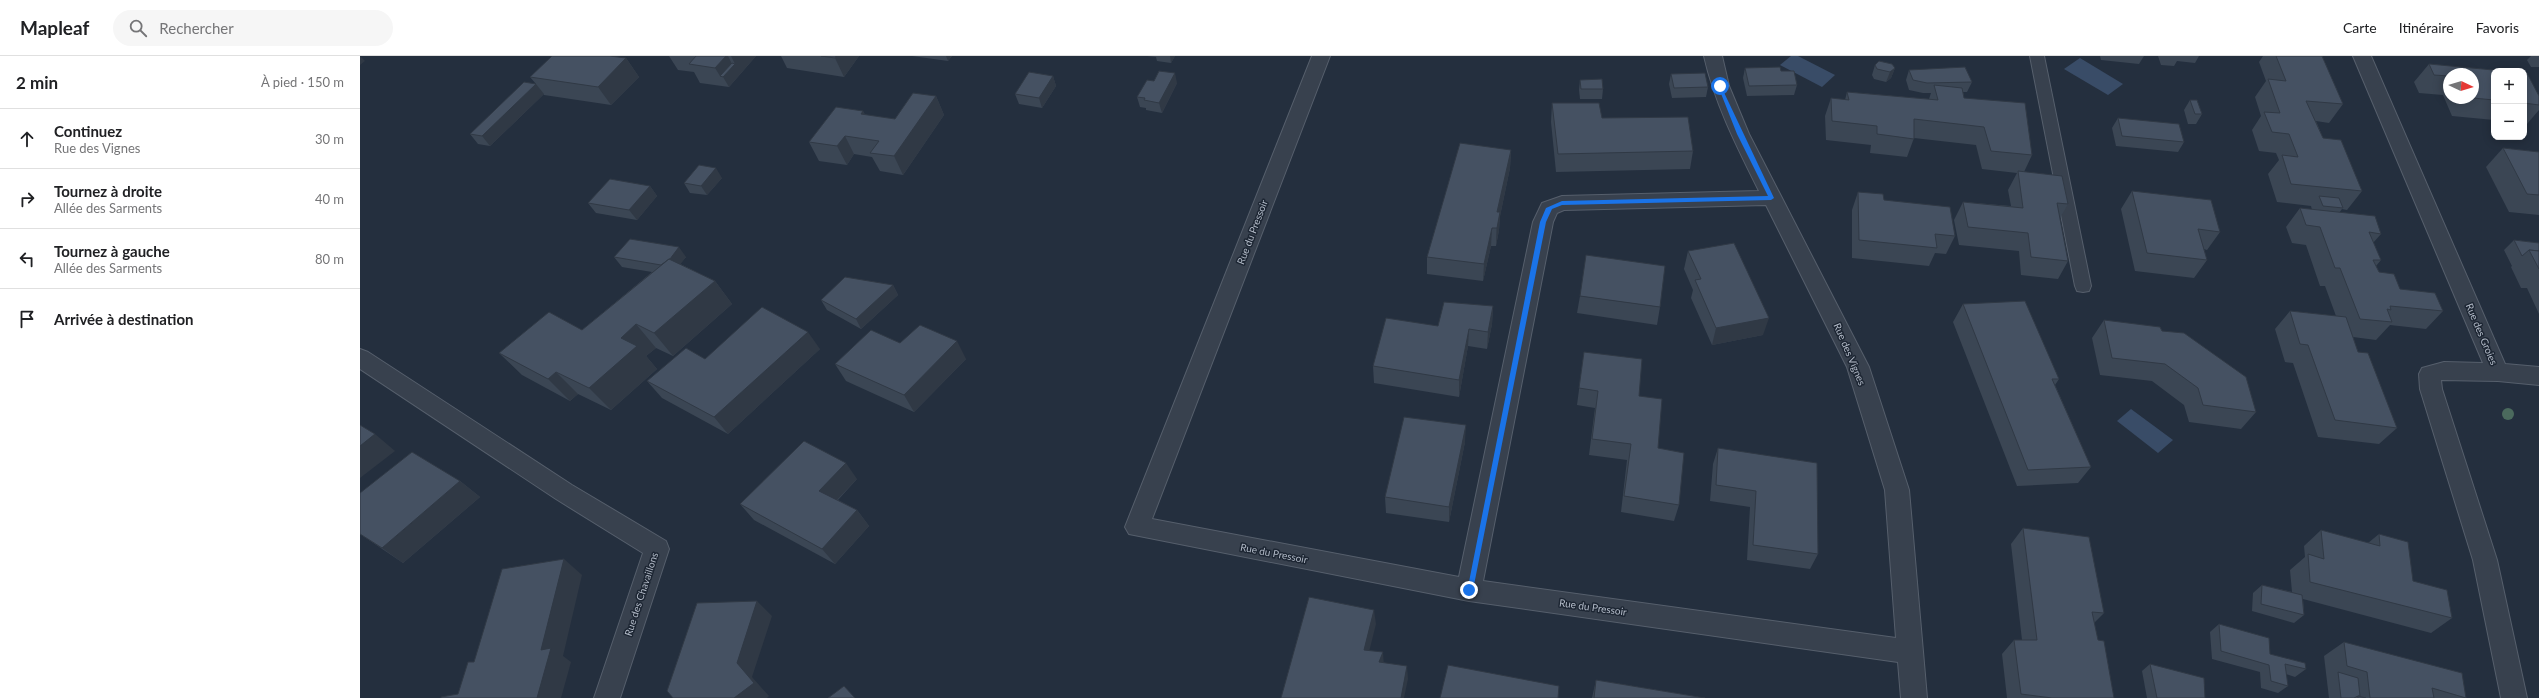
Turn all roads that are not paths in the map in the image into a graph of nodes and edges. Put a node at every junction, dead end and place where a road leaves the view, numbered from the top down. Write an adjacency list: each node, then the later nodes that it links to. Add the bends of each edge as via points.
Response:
1 (1321, 56): 10 (street, Rue du Pressoir, via 1137,527)
2 (1713, 56): 5 (street, Rue des Vignes, via 1720,86)
3 (2037, 56): 6 (lane)
4 (2362, 56): 8 (street, Rue des Groies)
5 (1771, 198): 10 (street, via 1562,203 1549,208 1543,222); 11 (street, Rue des Vignes, via 1842,331 1858,367 1897,490)
6 (2083, 286)
7 (360, 358): 12 (street, Rue des Chavaillons, via 564,492 657,549)
8 (2498, 372): 9 (street); 14 (street, Rue des Groies, via 2444,371 2430,374 2431,389 2486,560)
9 (2539, 376)
10 (1469, 590): 11 (street, Rue du Pressoir)
11 (1911, 652): 13 (street, Rue des Vignes)
12 (606, 698)
13 (1914, 698)
14 (2514, 698)

